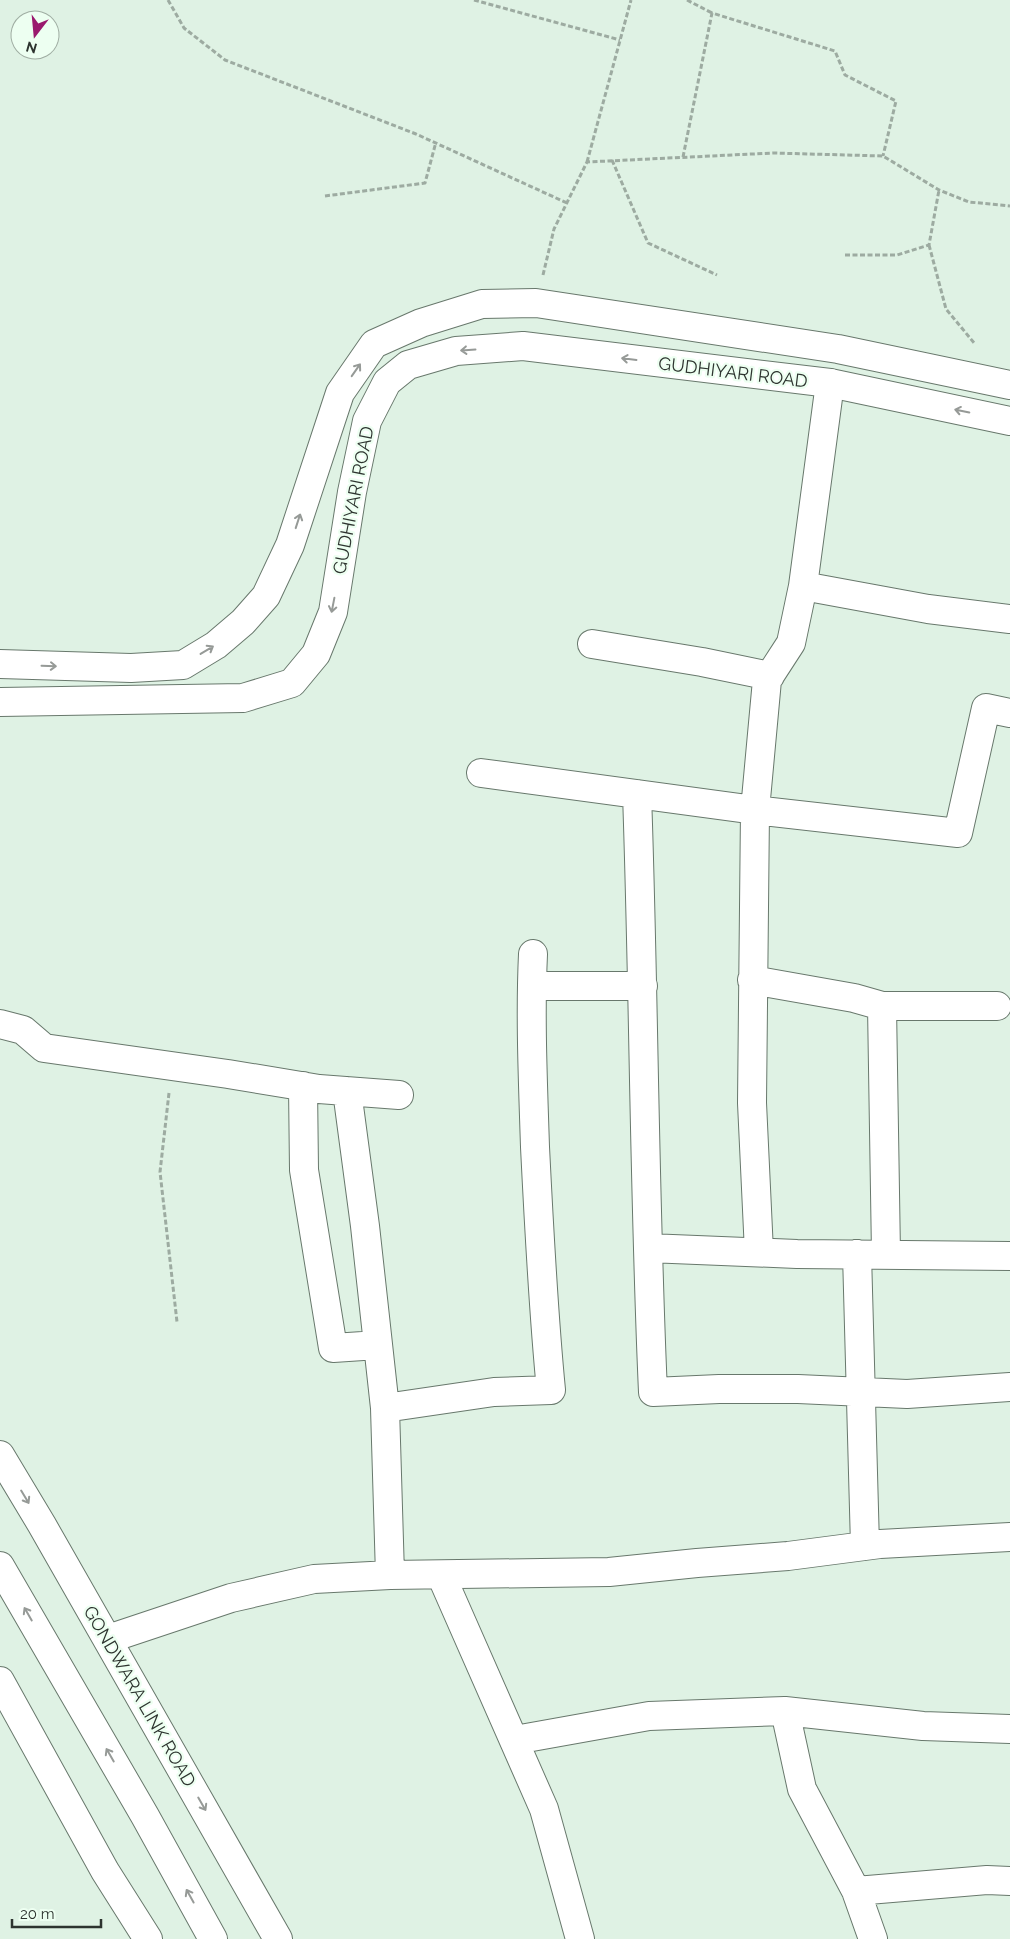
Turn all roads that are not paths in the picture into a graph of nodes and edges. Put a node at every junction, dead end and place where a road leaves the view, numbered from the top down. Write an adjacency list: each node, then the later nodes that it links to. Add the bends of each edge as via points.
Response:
1 (528, 303): 2 (street); 4 (street, GUDHIYARI ROAD, via 838,349); 9 (street, GUDHIYARI ROAD, one-way to 1, via 130,668 183,664 216,645 266,596 290,545 340,393 374,344 421,323 482,304)
2 (523, 346): 3 (street, GUDHIYARI ROAD, one-way to 2); 11 (street, GUDHIYARI ROAD, one-way to 11, via 456,351 408,365 387,382 366,421 333,612 316,654 292,683 243,698)
3 (830, 384): 5 (street, GUDHIYARI ROAD, one-way to 3); 6 (street)
4 (1010, 385)
5 (1010, 421)
6 (803, 586): 7 (street, via 928,609); 10 (street, via 791,643)
7 (1010, 619)
8 (592, 644): 10 (street)
9 (0, 664)
10 (770, 676): 15 (street, via 767,680)
11 (0, 702)
12 (1010, 713): 15 (street, via 986,708 958,833)
13 (481, 773): 14 (street)
14 (637, 794): 15 (street); 19 (street)
15 (755, 810): 17 (street)
16 (533, 954): 18 (street)
17 (752, 980): 20 (street); 27 (street, via 752,1103)
18 (532, 986): 19 (street); 34 (street, via 538,1204 551,1390 494,1392)
19 (643, 986): 26 (street)
20 (882, 1006): 21 (street); 29 (street)
21 (997, 1006)
22 (0, 1024): 23 (street, via 23,1030 44,1048)
23 (303, 1086): 24 (street); 31 (street, via 304,1170 334,1348)
24 (347, 1091): 25 (street); 31 (street)
25 (399, 1095)
26 (648, 1248): 27 (street); 33 (street, via 653,1392 798,1389)
27 (759, 1252): 28 (street)
28 (857, 1254): 29 (street); 33 (street)
29 (886, 1254): 30 (street)
30 (1010, 1256)
31 (378, 1345): 34 (street)
32 (1010, 1387): 33 (street, via 907,1394)
33 (861, 1392): 37 (street)
34 (385, 1408): 39 (street)
35 (0, 1455): 41 (street, GONDWARA LINK ROAD, one-way to 41)
36 (1010, 1537): 37 (street)
37 (864, 1546): 40 (street, via 609,1572)
38 (0, 1566): 50 (street, one-way to 38)
39 (390, 1575): 40 (street); 41 (street, via 314,1579 286,1585 232,1598)
40 (441, 1575): 45 (street)
41 (108, 1640): 51 (street, GONDWARA LINK ROAD, one-way to 51)
42 (0, 1682): 49 (street, via 105,1871)
43 (785, 1711): 44 (street, via 923,1726); 45 (street, via 648,1716); 47 (street, via 802,1789)
44 (1010, 1729)
45 (515, 1740): 52 (street, via 544,1809)
46 (1010, 1881): 47 (street)
47 (856, 1891): 48 (street)
48 (866, 1938)
49 (148, 1939)
50 (213, 1939)
51 (278, 1939)
52 (580, 1939)

